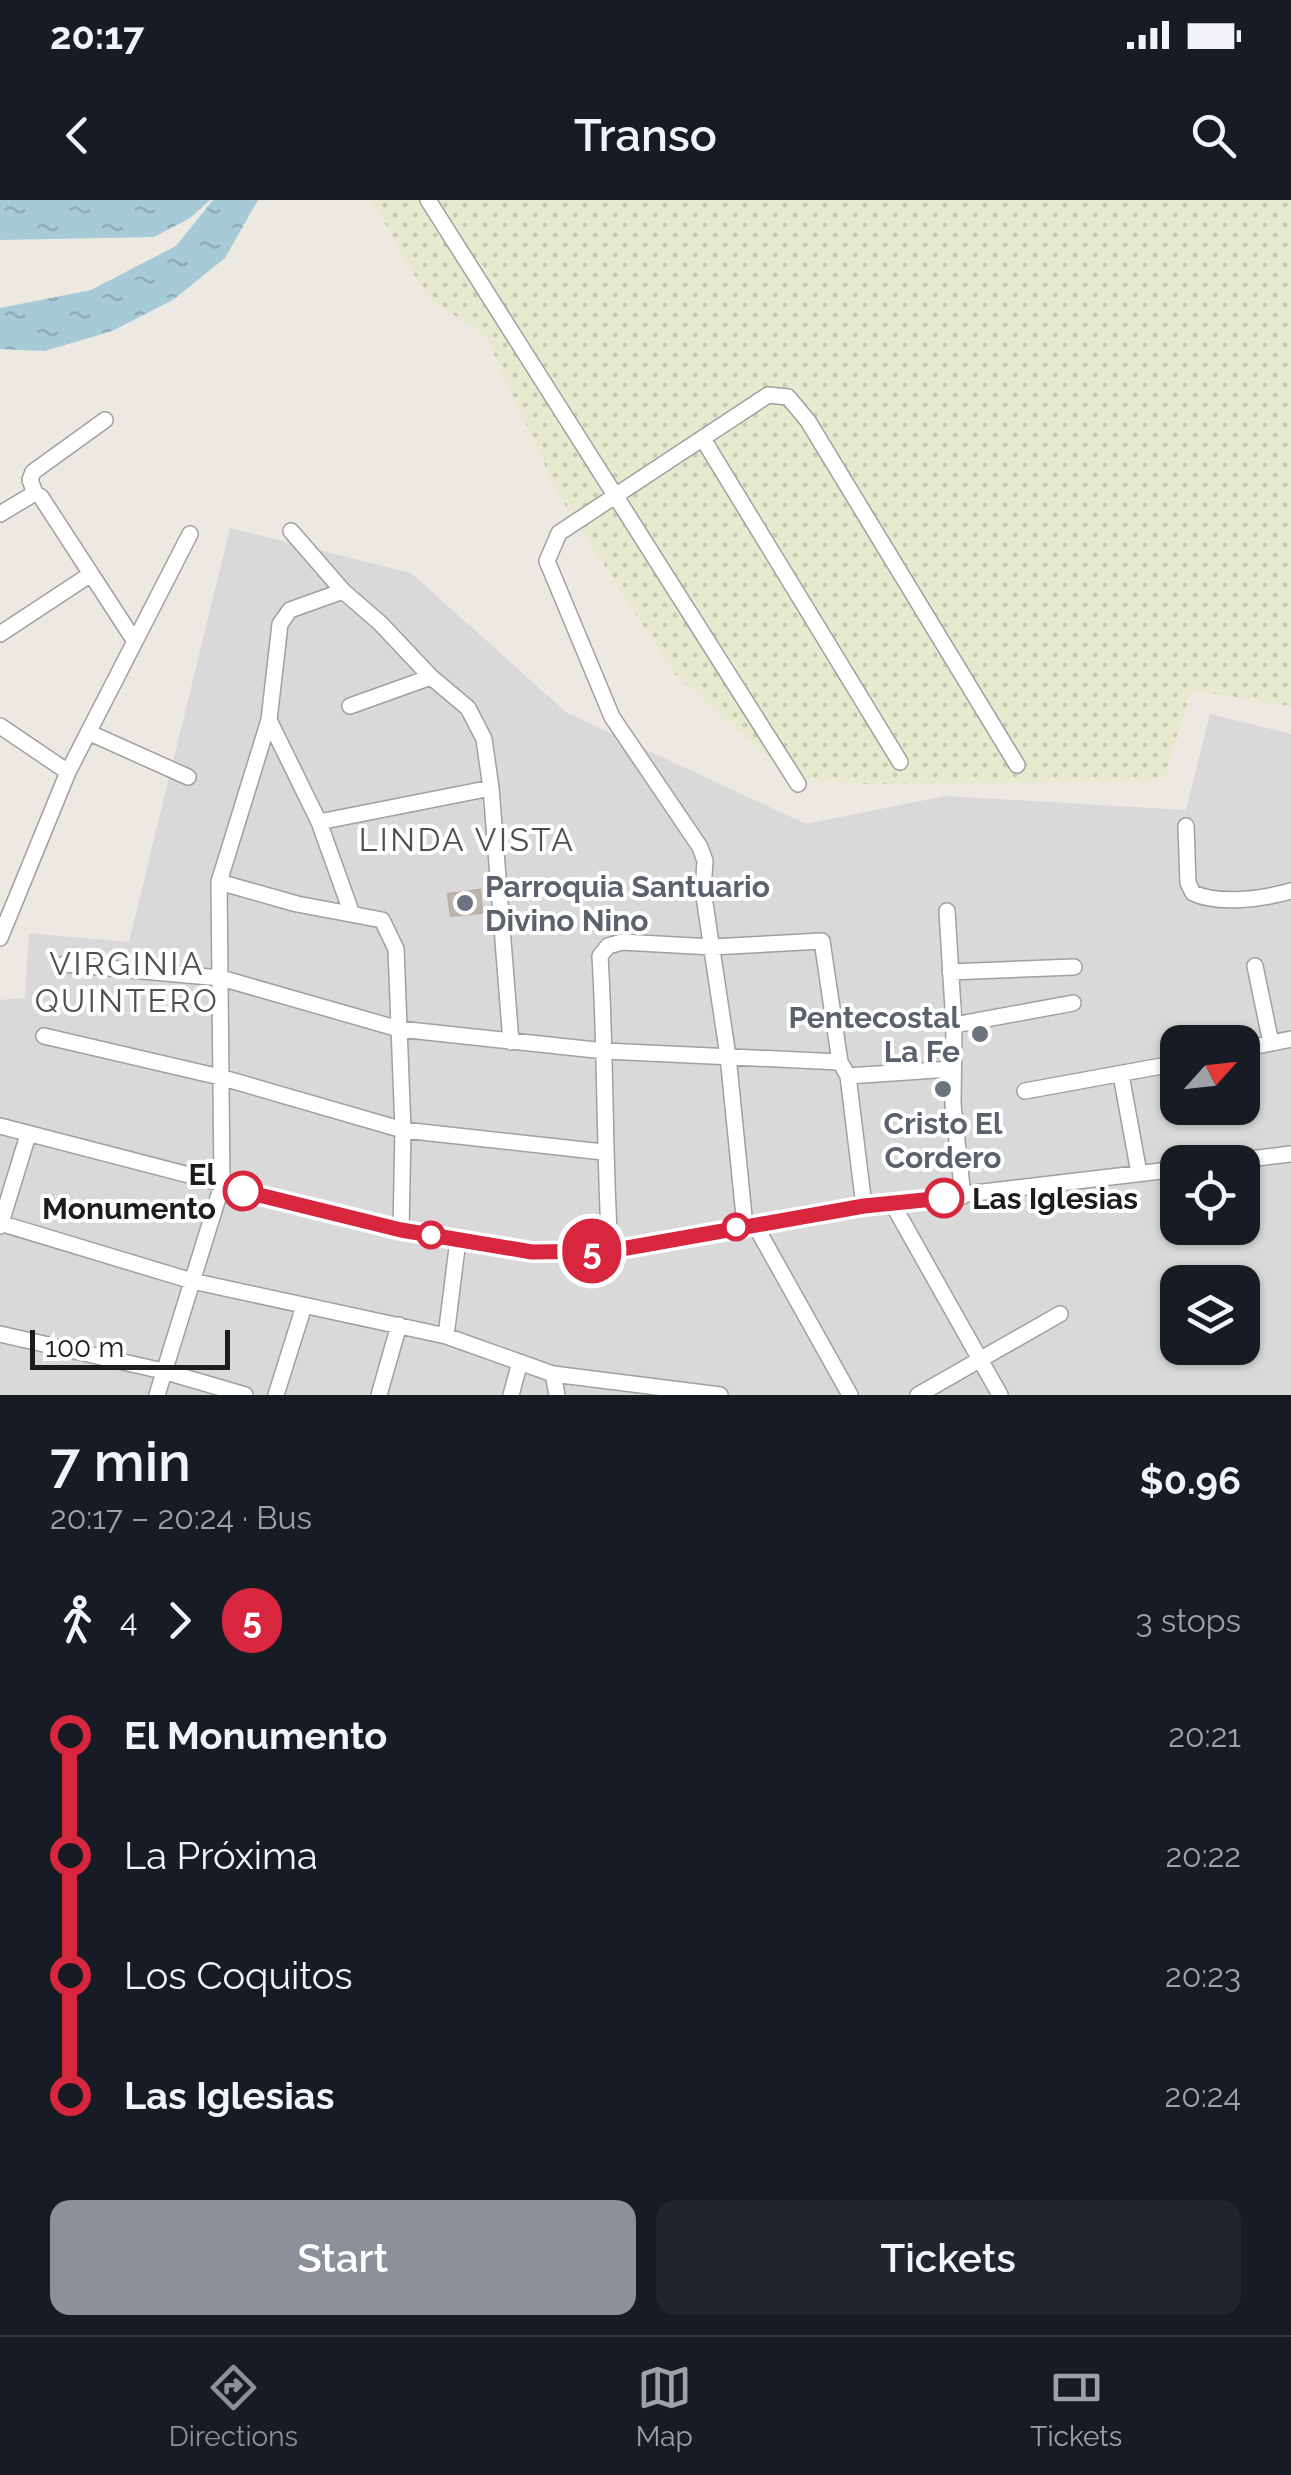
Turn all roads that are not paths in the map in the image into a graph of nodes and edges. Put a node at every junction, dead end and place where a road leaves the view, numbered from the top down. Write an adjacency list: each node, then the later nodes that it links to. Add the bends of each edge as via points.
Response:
1 (428, 200): 5 (street)
2 (105, 420): 4 (street, via 33,472)
3 (703, 439): 5 (street); 18 (street); 19 (street, via 768,395 788,397)
4 (35, 493): 6 (street); 9 (street)
5 (614, 498): 22 (street); 31 (street, via 559,534 547,561 612,716 706,861 702,890)
6 (0, 514)
7 (291, 531): 10 (street)
8 (190, 534): 12 (street)
9 (91, 574): 11 (street); 12 (street)
10 (343, 592): 13 (street); 15 (street, via 290,610 280,624)
11 (0, 634)
12 (134, 640): 17 (street)
13 (431, 678): 14 (street); 23 (street, via 468,708 484,739)
14 (350, 706)
15 (268, 720): 24 (street); 26 (street)
16 (0, 726): 20 (street)
17 (90, 732): 20 (street); 21 (street)
18 (900, 762)
19 (1016, 766)
20 (68, 772): 30 (street)
21 (188, 778)
22 (798, 784)
23 (491, 788): 24 (street); 42 (street)
24 (320, 822): 29 (street)
25 (1186, 826): 27 (street, via 1192,893 1208,899)
26 (219, 882): 29 (street); 36 (street)
27 (1291, 891)
28 (947, 912): 35 (street)
29 (352, 914): 39 (street, via 382,920 396,949)
30 (0, 938)
31 (712, 947): 45 (street, via 608,946 600,956); 46 (street); 48 (street, via 822,941)
32 (64, 964): 36 (street)
33 (1255, 966): 43 (street)
34 (1074, 967): 35 (street)
35 (950, 972): 38 (street)
36 (221, 978): 39 (street); 51 (street)
37 (1074, 1004): 38 (street)
38 (954, 1025): 49 (street)
39 (399, 1029): 42 (street); 54 (street)
40 (44, 1036): 51 (street)
41 (1291, 1039): 43 (street)
42 (511, 1042): 45 (street)
43 (1271, 1043): 44 (street)
44 (1260, 1045)
45 (606, 1050): 46 (street); 56 (street)
46 (728, 1056): 48 (street); 66 (street)
47 (1160, 1067): 50 (street)
48 (844, 1069): 49 (street); 64 (street)
49 (952, 1070): 62 (street)
50 (1122, 1075): 52 (street); 60 (street)
51 (220, 1077): 54 (street); 61 (street)
52 (1025, 1091)
53 (0, 1126): 55 (street)
54 (403, 1130): 56 (street); 67 (street)
55 (28, 1135): 61 (street); 65 (street)
56 (604, 1152): 69 (street)
57 (1291, 1154): 58 (street)
58 (1260, 1158)
59 (1160, 1171): 60 (street)
60 (1139, 1174): 62 (street)
61 (222, 1185): 67 (street); 70 (street)
62 (963, 1196): 63 (street)
63 (892, 1203): 64 (street); 76 (street)
64 (864, 1206): 66 (street)
65 (0, 1224): 70 (street)
66 (750, 1225): 69 (street); 87 (street)
67 (401, 1230): 68 (street)
68 (458, 1240): 69 (street, via 532,1252); 75 (street)
69 (610, 1251)
70 (192, 1281): 71 (street); 78 (street)
71 (304, 1306): 73 (street); 82 (street)
72 (1060, 1314): 76 (street)
73 (398, 1326): 75 (street); 83 (street)
74 (0, 1334): 78 (street)
75 (446, 1336): 77 (street)
76 (980, 1360): 88 (street); 89 (street)
77 (520, 1362): 79 (street); 84 (street)
78 (163, 1371): 80 (street); 81 (street)
79 (553, 1374): 85 (street); 86 (street)
80 (157, 1395)
81 (246, 1395)
82 (276, 1395)
83 (379, 1395)
84 (512, 1395)
85 (557, 1395)
86 (720, 1395)
87 (850, 1395)
88 (918, 1395)
89 (1000, 1395)

